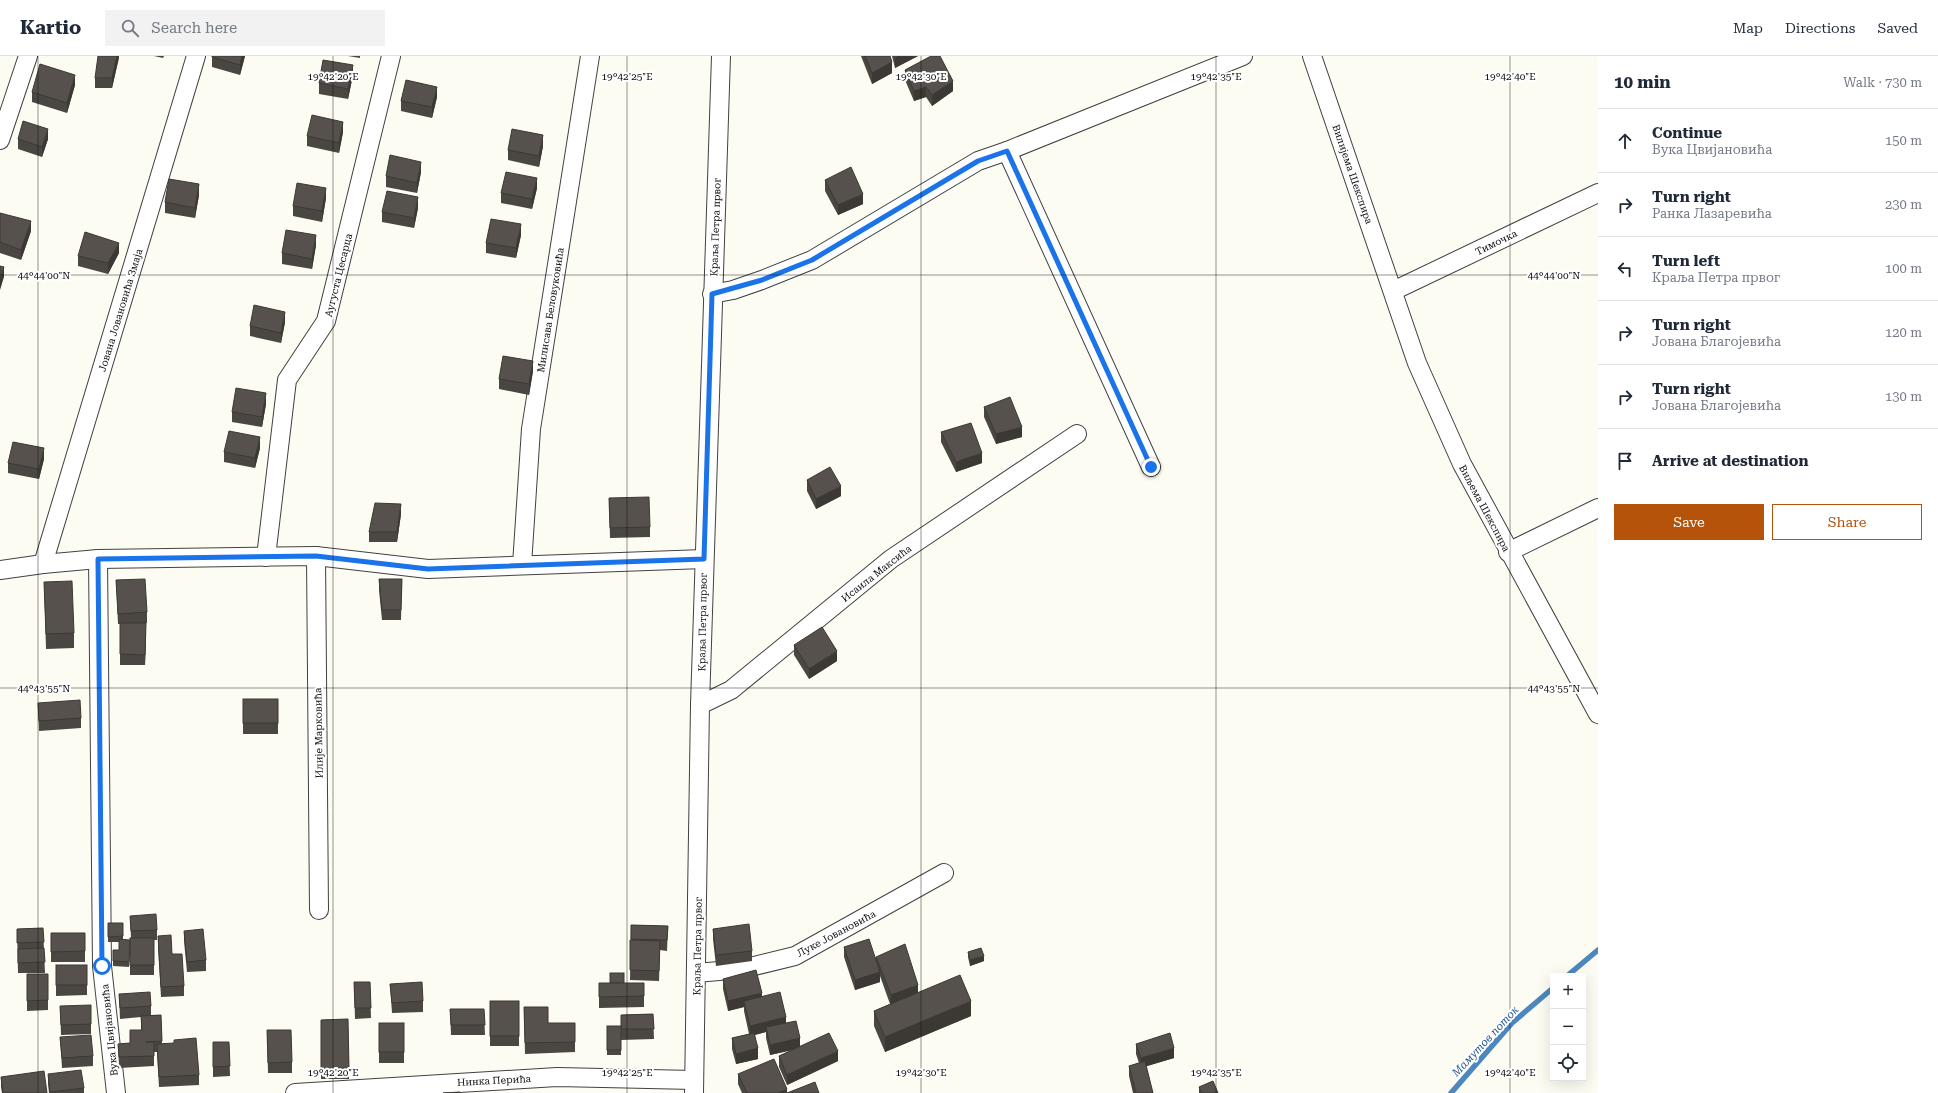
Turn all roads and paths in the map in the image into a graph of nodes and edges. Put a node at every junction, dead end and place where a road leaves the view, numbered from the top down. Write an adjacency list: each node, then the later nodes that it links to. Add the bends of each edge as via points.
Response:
1 (28, 56): 8 (street)
2 (196, 56): 21 (street, Јована Јовановића Змаја)
3 (391, 56): 18 (street, Аугуста Цесарца, via 326,321 287,380)
4 (590, 56): 22 (street, Милисава Беловуковића, via 531,430)
5 (721, 56): 12 (street, Краља Петра првог)
6 (1243, 56): 9 (street)
7 (1312, 56): 11 (street, Вилијема Шекспира)
8 (0, 140)
9 (1007, 151): 12 (street, via 978,161 812,260 762,280); 14 (street)
10 (1598, 194): 11 (street, Тимочка)
11 (1393, 291): 16 (street, Виљема Шекспира, via 1417,363 1462,464)
12 (712, 294): 20 (street, Краља Петра првог)
13 (1076, 434): 24 (street, Исаила Максића, via 891,558 731,690)
14 (1151, 467)
15 (1598, 508): 16 (street)
16 (1508, 552): 25 (street, Виљема Шекспира)
17 (316, 556): 18 (street); 22 (street, via 428,569); 27 (street, Илије Марковића)
18 (266, 557): 19 (street)
19 (98, 559): 21 (street); 30 (street, Вука Цвијановића, via 102,966)
20 (704, 559): 22 (street); 24 (street, Краља Петра првог)
21 (44, 564): 23 (street)
22 (522, 565)
23 (0, 570)
24 (700, 705): 28 (street, Краља Петра првог)
25 (1598, 714)
26 (944, 873): 28 (street, Луке Јовановића, via 795,956 742,969)
27 (320, 910)
28 (696, 973): 29 (street, Краља Петра првог)
29 (694, 1087): 31 (street, Нинка Перића, via 557,1077)
30 (116, 1093)
31 (295, 1093)

